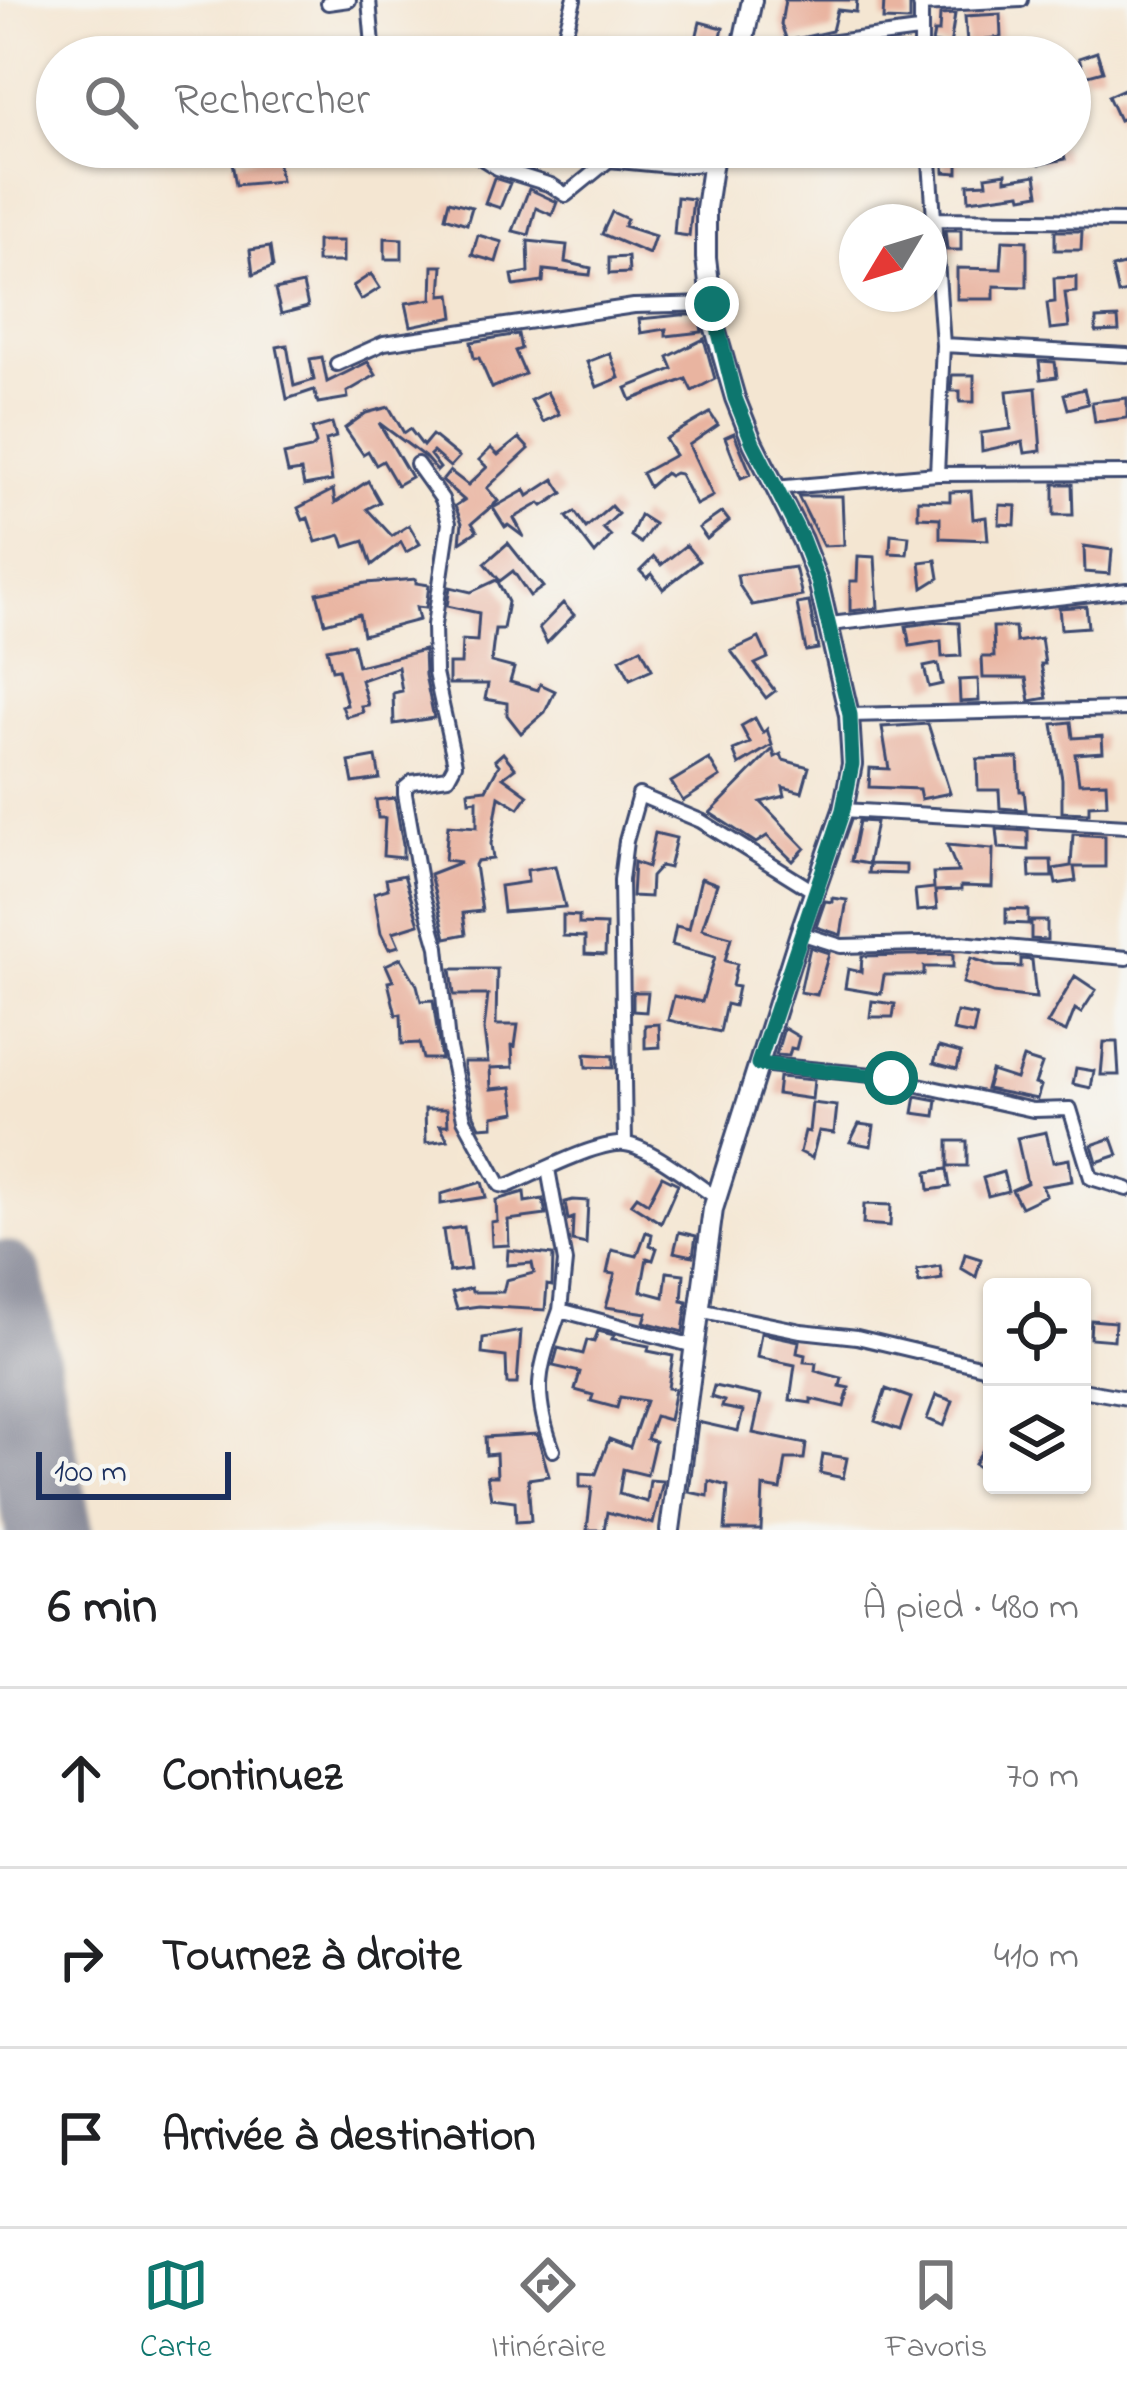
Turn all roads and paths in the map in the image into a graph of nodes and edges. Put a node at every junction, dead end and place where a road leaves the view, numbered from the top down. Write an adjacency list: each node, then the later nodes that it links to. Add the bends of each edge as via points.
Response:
1 (349, 0): 7 (street)
2 (369, 0): 9 (street)
3 (574, 0): 10 (street)
4 (752, 0): 11 (main road)
5 (1021, 0): 6 (street)
6 (921, 2): 8 (street)
7 (328, 3)
8 (919, 31): 12 (street); 13 (street)
9 (372, 36)
10 (565, 36)
11 (744, 36)
12 (881, 36)
13 (919, 36)
14 (503, 168): 19 (street)
15 (515, 168): 19 (street)
16 (599, 168): 19 (street, via 566,195)
17 (712, 168): 23 (main road, via 706,258)
18 (930, 168): 20 (street)
19 (513, 172)
20 (933, 204)
21 (947, 219): 22 (street)
22 (1127, 221)
23 (712, 304): 27 (street, via 634,306 384,343); 31 (main road, via 735,398)
24 (941, 312): 25 (street)
25 (943, 345): 26 (street); 30 (street)
26 (1127, 356)
27 (337, 364)
28 (417, 464): 43 (street, via 449,523 434,625 454,764 448,777 412,782 405,794 438,947 448,1043 464,1119 494,1178 507,1186)
29 (1127, 472): 30 (street)
30 (937, 474): 31 (street)
31 (774, 488): 33 (main road, via 802,539)
32 (1127, 590): 33 (street)
33 (830, 624): 35 (main road)
34 (1127, 709): 35 (street)
35 (850, 715): 36 (main road)
36 (843, 810): 37 (street); 38 (main road)
37 (1127, 826)
38 (815, 892): 39 (main road); 42 (street, via 701,821 639,795 621,880)
39 (800, 933): 40 (street, via 841,946 961,943); 41 (main road)
40 (1127, 958)
41 (758, 1064): 44 (street, via 873,1075 1033,1110 1070,1109 1091,1178); 45 (main road)
42 (625, 1144): 43 (street); 45 (street)
43 (548, 1169): 46 (street, via 565,1262)
44 (1127, 1189)
45 (717, 1198): 47 (main road)
46 (560, 1310): 48 (street); 52 (street, via 539,1387)
47 (699, 1310): 48 (main road); 49 (street)
48 (694, 1346): 53 (main road)
49 (983, 1368)
50 (1091, 1392): 51 (street)
51 (1127, 1398)
52 (553, 1450)
53 (670, 1530)

